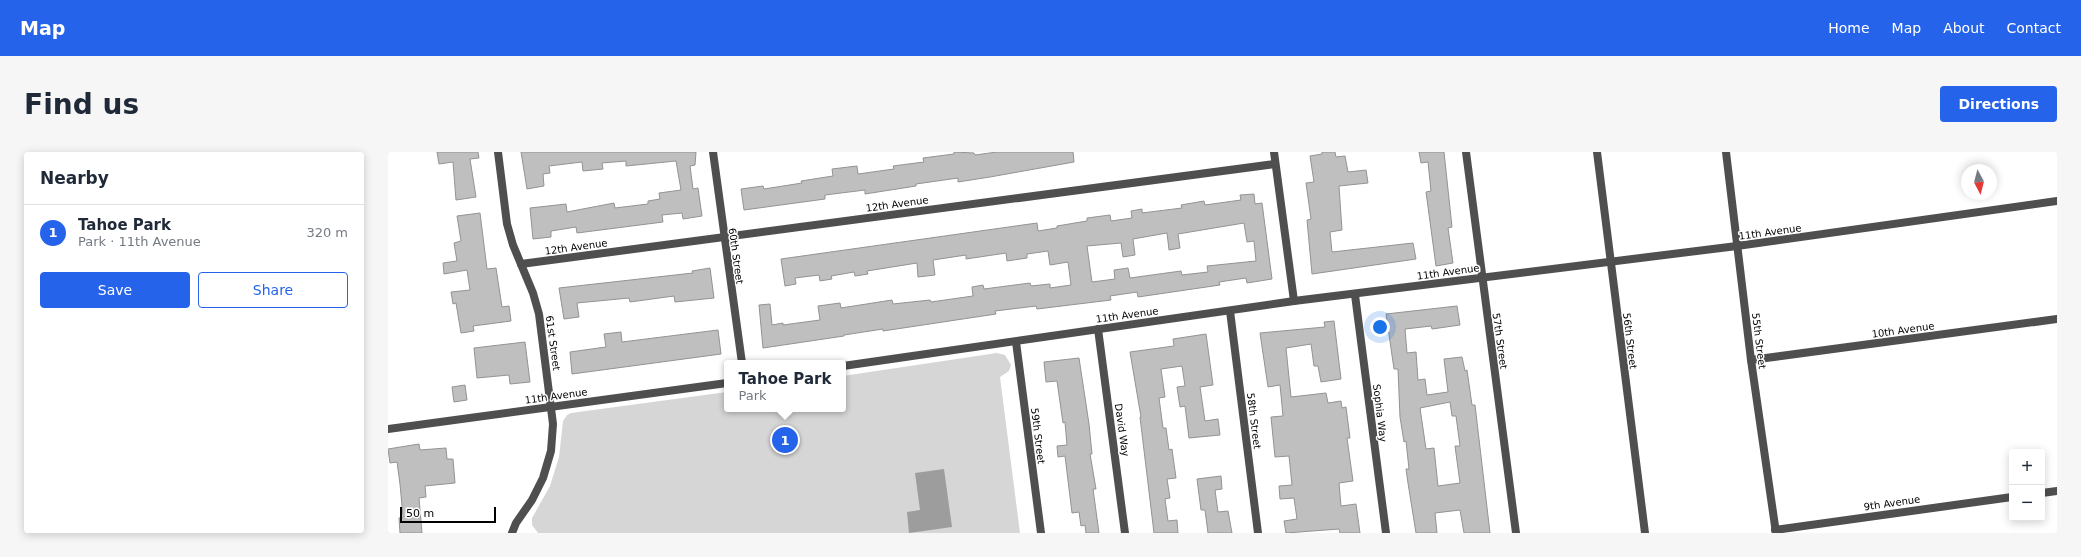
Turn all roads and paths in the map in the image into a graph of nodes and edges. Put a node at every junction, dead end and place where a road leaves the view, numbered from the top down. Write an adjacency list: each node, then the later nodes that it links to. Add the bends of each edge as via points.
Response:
1 (498, 152): 12 (street, 61st Street, via 508,224)
2 (713, 152): 9 (street, 60th Street)
3 (1274, 152): 7 (street)
4 (1466, 152): 13 (street, 57th Street)
5 (1597, 152): 11 (street, 56th Street)
6 (1726, 152): 10 (street, 55th Street)
7 (1275, 164): 9 (street, 12th Avenue); 15 (street)
8 (2057, 201): 10 (street, 11th Avenue)
9 (723, 237): 12 (street, 12th Avenue); 20 (street, 60th Street)
10 (1737, 246): 11 (street, 11th Avenue); 21 (street, 55th Street)
11 (1610, 262): 13 (street, 11th Avenue); 36 (street, 56th Street)
12 (521, 264): 24 (street, 61st Street, via 534,293 539,314)
13 (1482, 277): 14 (street, 11th Avenue); 35 (street, 57th Street)
14 (1355, 295): 15 (street, 11th Avenue); 34 (street, Sophia Way)
15 (1294, 301): 16 (street, 11th Avenue)
16 (1230, 311): 18 (street, 11th Avenue); 33 (street, 58th Street)
17 (2057, 320): 21 (street, 10th Avenue)
18 (1098, 329): 19 (street, 11th Avenue); 32 (street, David Way)
19 (1016, 342): 22 (street, 11th Avenue); 31 (street, 59th Street)
20 (742, 360)
21 (1751, 360): 29 (street, 55th Street)
22 (846, 366)
23 (724, 383): 24 (street, 11th Avenue)
24 (552, 407): 25 (street, 11th Avenue); 30 (street, 61st Street, via 552,438 547,466 532,500)
25 (388, 429)
26 (2057, 491): 27 (street)
27 (2045, 493)
28 (2009, 497): 29 (street, 9th Avenue)
29 (1776, 531)
30 (512, 533)
31 (1040, 533)
32 (1125, 533)
33 (1258, 533)
34 (1386, 533)
35 (1516, 533)
36 (1645, 533)

